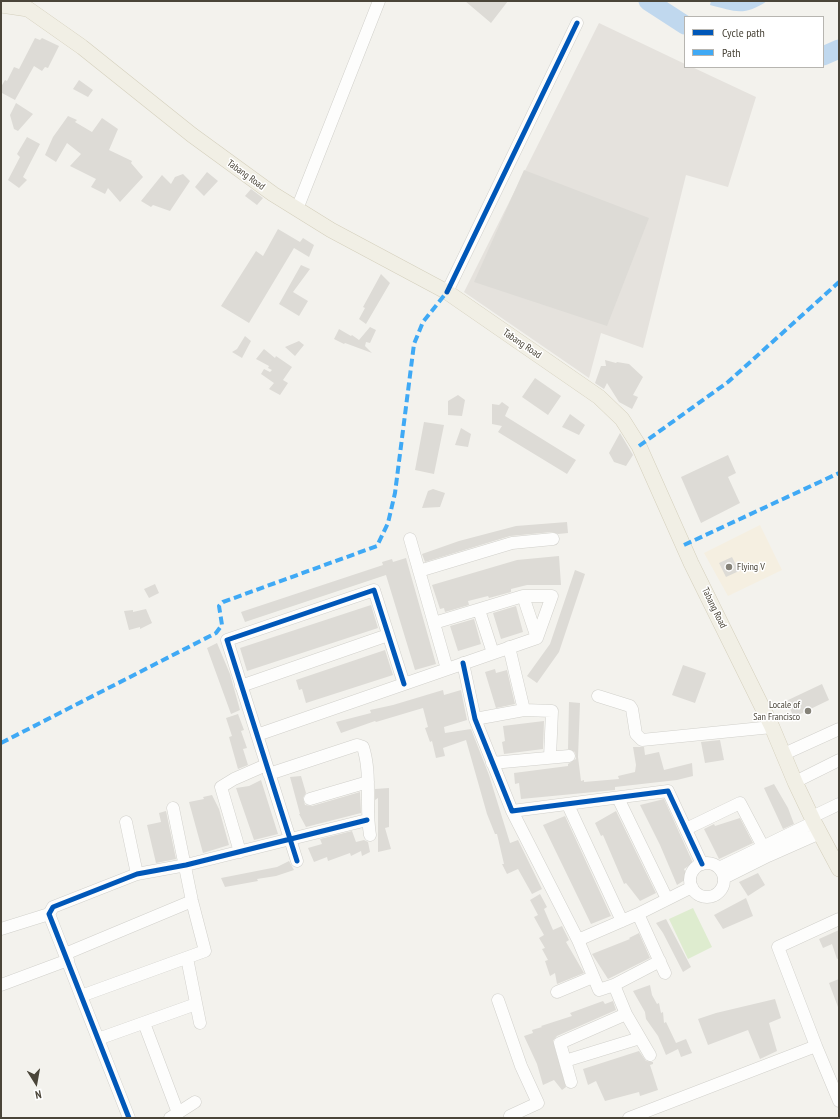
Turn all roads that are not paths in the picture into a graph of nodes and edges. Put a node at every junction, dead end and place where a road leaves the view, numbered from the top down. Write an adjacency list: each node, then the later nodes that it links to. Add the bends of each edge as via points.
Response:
1 (379, 1): 4 (street)
2 (1, 5): 4 (main road, Tabang Road, via 28,9 40,17 82,47 192,136)
3 (576, 23): 5 (street)
4 (297, 209): 5 (main road, Tabang Road)
5 (447, 292): 23 (main road, Tabang Road, via 600,397 622,419 639,446 691,563)
6 (410, 539): 8 (street)
7 (553, 539): 8 (street, via 512,544)
8 (419, 571): 11 (street)
9 (523, 596): 10 (street); 13 (street); 13 (street, via 552,596)
10 (479, 610): 11 (street); 15 (street)
11 (434, 623): 17 (street)
12 (388, 635): 18 (street); 19 (street); 19 (street, via 374,590 227,640)
13 (537, 638): 14 (street)
14 (510, 647): 15 (street); 21 (street)
15 (494, 653): 16 (street)
16 (463, 663): 17 (street); 22 (street)
17 (447, 669): 18 (street)
18 (404, 684): 25 (street)
19 (241, 686): 25 (street)
20 (598, 696): 23 (street, via 630,706 636,734 642,740)
21 (524, 710): 22 (street); 28 (street, via 552,711)
22 (476, 719): 30 (street)
23 (772, 727): 26 (main road, Tabang Road)
24 (839, 729): 26 (street)
25 (256, 735): 31 (street)
26 (784, 754): 33 (main road, Tabang Road)
27 (569, 756): 28 (street)
28 (550, 757): 30 (street)
29 (839, 760): 33 (street)
30 (492, 763): 39 (street)
31 (268, 770): 32 (street, via 357,745 363,747 365,753); 45 (street); 47 (street, via 234,779 221,787)
32 (368, 782): 35 (street); 40 (street)
33 (795, 782): 42 (main road, Tabang Road)
34 (618, 798): 36 (street); 43 (street, via 668,791); 55 (street)
35 (310, 799)
36 (568, 804): 39 (street); 60 (street)
37 (839, 804): 42 (street)
38 (172, 808): 50 (street)
39 (512, 811): 62 (street)
40 (367, 820): 44 (street); 45 (street)
41 (126, 822): 53 (street)
42 (815, 824): 46 (street); 51 (main road, Tabang Road)
43 (686, 828): 46 (street, via 740,803); 49 (street)
44 (370, 835)
45 (290, 839): 47 (street); 48 (street)
46 (766, 851): 52 (street)
47 (240, 852): 50 (street)
48 (297, 861)
49 (702, 864): 52 (street, via 713,864); 54 (street, via 692,873)
50 (186, 865): 53 (street); 56 (street)
51 (839, 869)
52 (722, 873): 54 (street, via 722,889 714,896 698,895)
53 (137, 874): 57 (street, via 61,902 53,907)
54 (692, 887): 55 (street)
55 (667, 899): 58 (street)
56 (192, 900): 63 (street); 64 (street, via 205,951)
57 (50, 914): 61 (street); 63 (street)
58 (638, 914): 60 (street); 65 (street)
59 (839, 919): 79 (street, via 778,947)
60 (622, 921): 62 (street)
61 (1, 929)
62 (578, 940): 67 (street)
63 (66, 957): 68 (street); 71 (street)
64 (187, 958): 71 (street); 73 (street)
65 (660, 962): 66 (street); 69 (street)
66 (665, 973)
67 (593, 977): 69 (street, via 599,990); 70 (street)
68 (1, 985)
69 (614, 985): 74 (street)
70 (557, 992)
71 (82, 996): 78 (street)
72 (498, 1000): 87 (street, via 521,1066 538,1103 510,1116)
73 (196, 1004): 75 (street); 76 (street)
74 (626, 1014): 77 (street); 81 (street, via 560,1043)
75 (144, 1023): 78 (street); 85 (street)
76 (200, 1023)
77 (640, 1038): 80 (street); 81 (street)
78 (98, 1039): 86 (street)
79 (816, 1046): 83 (street); 88 (street)
80 (650, 1055)
81 (565, 1061): 82 (street)
82 (571, 1082)
83 (839, 1101)
84 (195, 1102): 85 (street)
85 (174, 1116)
86 (129, 1118)
87 (511, 1118)
88 (629, 1118)

